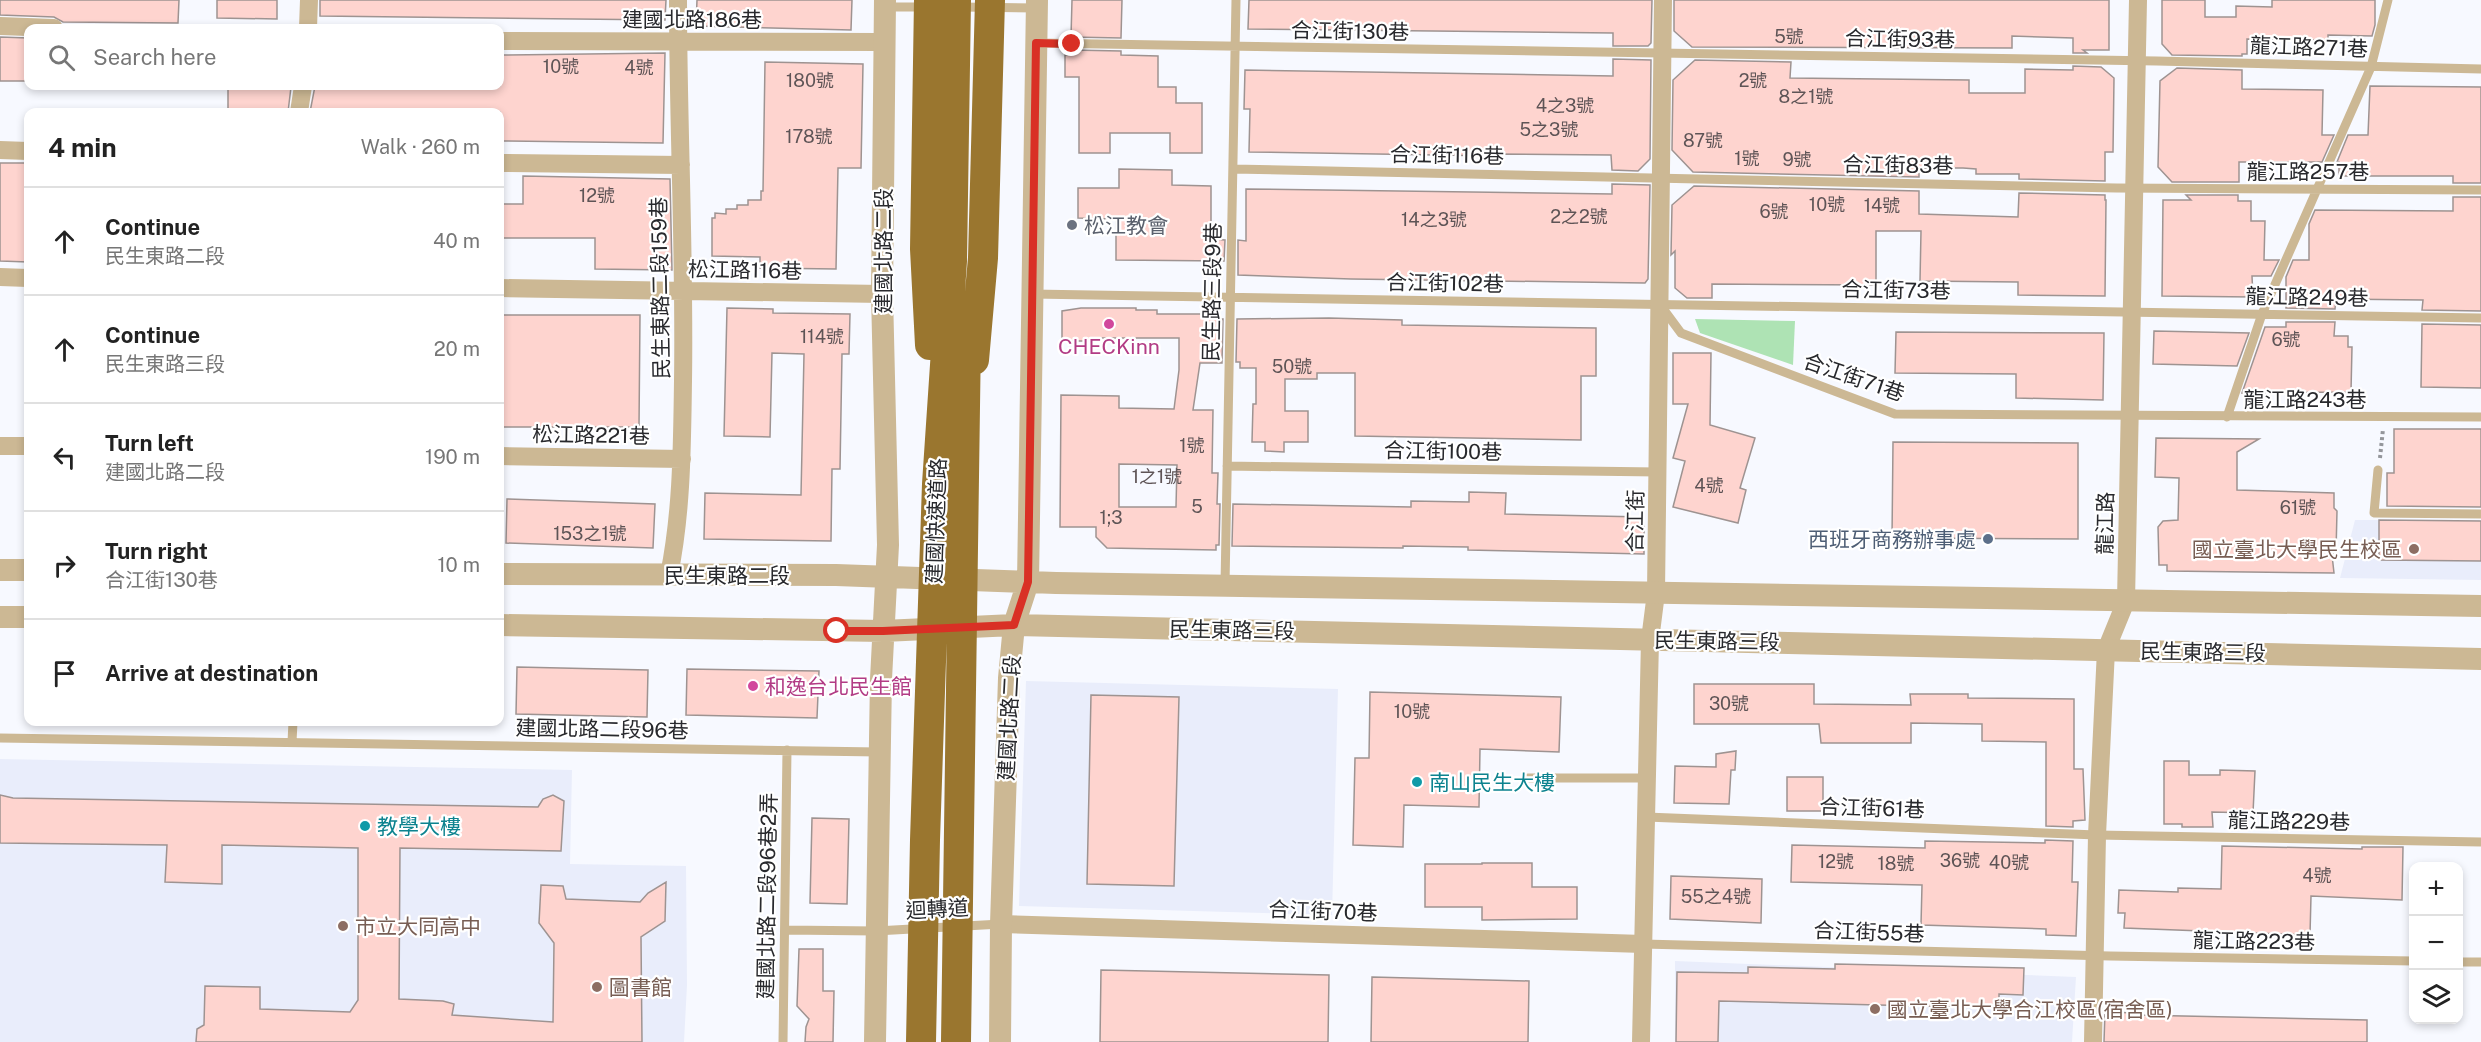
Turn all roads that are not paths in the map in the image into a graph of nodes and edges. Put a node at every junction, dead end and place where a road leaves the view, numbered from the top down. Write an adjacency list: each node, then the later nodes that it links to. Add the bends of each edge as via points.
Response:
1 (309, 0): 13 (street)
2 (678, 0): 17 (street, 民生東路二段159巷)
3 (929, 0): 57 (highway, bridge, via 925,249)
4 (956, 0): 57 (highway, 建國快速道路, bridge)
5 (973, 0): 57 (highway, 建國快速道路, bridge)
6 (990, 0): 57 (highway, bridge, via 982,258)
7 (1236, 0): 20 (lane, 民生路三段9巷)
8 (1663, 0): 21 (street, 合江街)
9 (2138, 0): 22 (street, 龍江路)
10 (2388, 0): 23 (lane)
11 (885, 4): 12 (lane); 18 (street, 建國北路二段)
12 (1037, 4): 19 (street, 建國北路二段)
13 (308, 24)
14 (0, 26): 15 (street)
15 (24, 27)
16 (504, 41): 17 (street, 建國北路186巷)
17 (678, 42): 18 (street, 建國北路186巷); 30 (street, 民生東路二段159巷)
18 (884, 42): 40 (street, 建國北路二段)
19 (1036, 43): 20 (lane, 合江街130巷); 41 (street, 建國北路二段)
20 (1235, 47): 21 (lane, 合江街130巷); 31 (lane, 民生路三段9巷)
21 (1663, 54): 22 (lane, 合江街93巷); 32 (street, 合江街)
22 (2137, 60): 23 (lane, 龍江路271巷); 33 (street, 龍江路)
23 (2371, 67): 24 (lane, 龍江路271巷); 34 (lane)
24 (2481, 69)
25 (302, 90): 26 (street)
26 (300, 108)
27 (0, 150): 28 (street)
28 (24, 152)
29 (504, 163): 30 (street)
30 (681, 165): 39 (street, 民生東路二段159巷)
31 (1233, 169): 32 (lane, 合江街116巷); 42 (lane, 民生路三段9巷)
32 (1661, 178): 33 (lane, 合江街83巷); 43 (street, 合江街)
33 (2134, 188): 34 (lane, 龍江路257巷); 44 (street, 龍江路)
34 (2316, 190): 35 (lane, 龍江路257巷); 45 (lane)
35 (2481, 190)
36 (0, 277): 37 (street)
37 (24, 278)
38 (504, 288): 39 (street, 松江路116巷)
39 (685, 291): 40 (street, 松江路116巷); 53 (street, 民生東路二段159巷)
40 (882, 294): 63 (street, 建國北路二段, via 888,545)
41 (1032, 294): 42 (lane, 合江街102巷); 64 (street, 建國北路二段)
42 (1230, 298): 43 (lane, 合江街102巷); 54 (lane, 民生路三段9巷)
43 (1659, 304): 44 (lane, 合江街73巷); 47 (lane, 合江街71巷, via 1681,333 1894,414); 56 (street, 合江街)
44 (2132, 312): 45 (lane, 龍江路249巷); 47 (street, 龍江路)
45 (2262, 314): 46 (lane, 龍江路249巷); 48 (lane)
46 (2481, 318)
47 (2130, 416): 48 (lane, 龍江路243巷); 67 (street, 龍江路)
48 (2227, 417): 49 (lane, 龍江路243巷)
49 (2481, 417)
50 (0, 446): 51 (street)
51 (24, 446)
52 (504, 456): 53 (street, 松江路221巷)
53 (682, 459): 62 (street, 民生東路二段159巷)
54 (1227, 466): 56 (lane, 合江街100巷); 65 (lane, 民生路三段9巷)
55 (2378, 470): 58 (lane, via 2374,513)
56 (1658, 472): 66 (street, 合江街)
57 (950, 483): 97 (highway, 建國快速道路, bridge, via 925,840); 98 (highway, 建國快速道路, bridge)
58 (2481, 514)
59 (0, 570): 60 (street)
60 (24, 570)
61 (504, 574): 62 (street, 民生東路二段)
62 (669, 575): 63 (street, 民生東路二段)
63 (885, 578): 64 (street, 民生東路二段); 73 (street, 建國北路二段)
64 (1028, 582): 65 (street); 72 (street, 建國北路二段)
65 (1225, 585): 66 (street)
66 (1656, 592): 67 (street); 74 (street, 合江街)
67 (2126, 601): 68 (street); 75 (street, 龍江路)
68 (2481, 606)
69 (0, 617): 70 (street)
70 (24, 617)
71 (504, 625): 73 (street)
72 (1014, 625): 73 (street, 民生東路三段); 74 (street, 民生東路三段); 87 (street, 建國北路二段)
73 (883, 631): 81 (street, 建國北路二段)
74 (1650, 640): 75 (street, 民生東路三段); 83 (street, 合江街)
75 (2106, 650): 76 (street, 民生東路三段); 85 (street, 龍江路)
76 (2481, 659)
77 (293, 726): 79 (lane)
78 (0, 738): 79 (lane, 建國北路二段96巷)
79 (292, 742): 80 (lane, 建國北路二段96巷)
80 (787, 750): 81 (lane, 建國北路二段96巷); 88 (lane, 建國北路二段96巷2弄)
81 (880, 752): 89 (street, 建國北路二段)
82 (1528, 778): 83 (lane)
83 (1647, 778): 84 (street, 合江街)
84 (1646, 817): 85 (lane, 合江街61巷); 90 (street, 合江街)
85 (2097, 836): 86 (lane, 龍江路229巷); 91 (street, 龍江路)
86 (2481, 842)
87 (1001, 924): 89 (lane, 迴轉道); 90 (street, 合江街70巷); 99 (street, 建國北路二段)
88 (785, 930): 89 (lane, 迴轉道); 95 (lane, 建國北路二段96巷2弄)
89 (876, 931): 96 (street, 建國北路二段)
90 (1643, 944): 91 (lane, 合江街55巷); 100 (street, 合江街)
91 (2095, 956): 92 (lane, 龍江路223巷); 101 (street, 龍江路)
92 (2409, 961)
93 (2463, 962): 94 (lane)
94 (2481, 962)
95 (783, 1042)
96 (875, 1042)
97 (921, 1042)
98 (956, 1042)
99 (1000, 1042)
100 (1641, 1042)
101 (2093, 1042)

